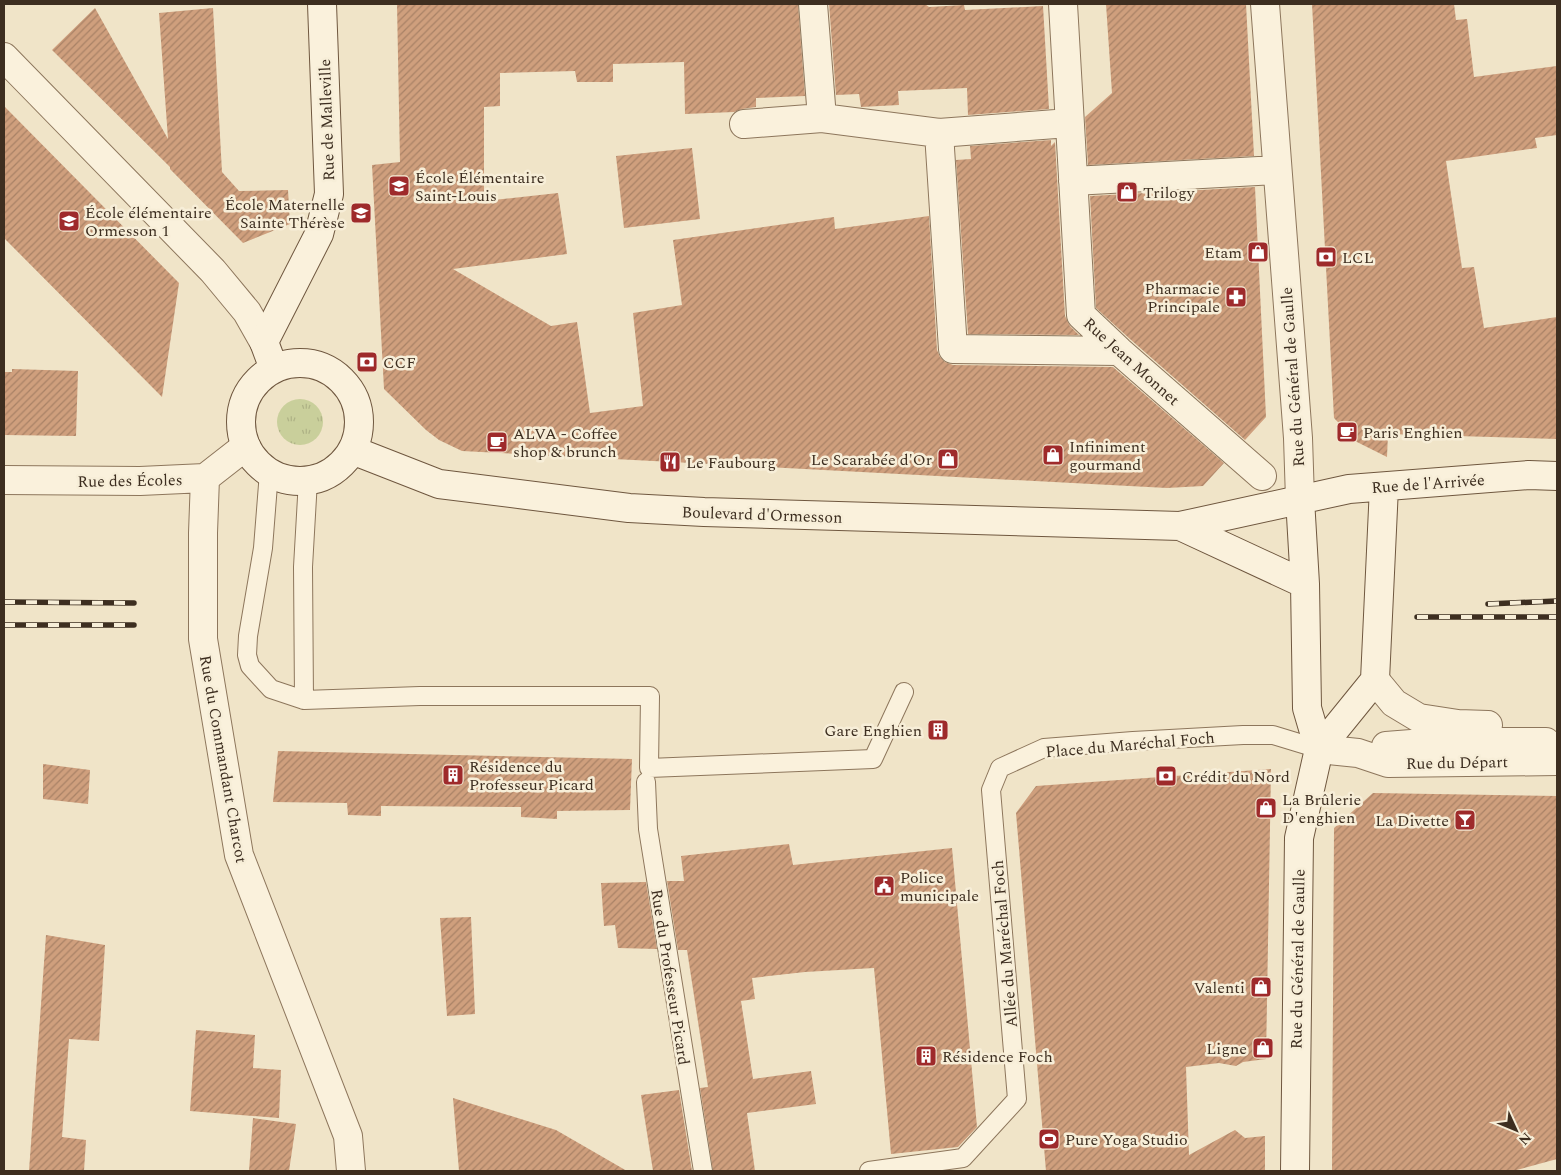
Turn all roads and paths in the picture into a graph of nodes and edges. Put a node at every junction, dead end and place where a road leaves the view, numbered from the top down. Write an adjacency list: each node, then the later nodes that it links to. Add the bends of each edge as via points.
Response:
1 (322, 4): 12 (street, Rue de Malleville, via 329,194 319,234)
2 (813, 4): 6 (street)
3 (1063, 4): 7 (street, Rue Jean Monnet)
4 (1265, 4): 10 (street, Rue du Général de Gaulle)
5 (4, 57): 12 (street, via 212,271 247,312)
6 (822, 118): 8 (street); 9 (street)
7 (1069, 123): 9 (street); 11 (street, Rue Jean Monnet)
8 (744, 124)
9 (939, 132): 13 (street, via 953,350)
10 (1277, 170): 11 (street); 24 (street, Rue du Général de Gaulle)
11 (1072, 181): 13 (street, Rue Jean Monnet, via 1081,315)
12 (264, 342): 14 (street)
13 (1119, 351): 18 (street, Rue Jean Monnet)
14 (274, 369): 15 (street, via 248,394 242,411); 16 (street, via 292,363 310,364 328,370 343,381 359,414)
15 (246, 446): 17 (street, via 254,459); 20 (street, Rue des Écoles)
16 (352, 450): 22 (street, via 327,474); 25 (street, Boulevard d'Ormesson, via 439,484 629,508)
17 (269, 472): 22 (street, via 288,480); 29 (lane, via 264,548 247,655 250,666 271,689)
18 (1262, 476)
19 (1557, 476): 23 (street, Rue de l'Arrivée, via 1529,475)
20 (205, 478): 21 (street, Rue des Écoles); 37 (street, Rue du Commandant Charcot, via 202,639 239,856 348,1136)
21 (4, 480)
22 (308, 480): 29 (lane, via 303,567)
23 (1384, 487): 24 (street, Rue de l'Arrivée, via 1349,488); 27 (street)
24 (1300, 499): 25 (street, Boulevard d'Ormesson); 26 (street, Rue du Général de Gaulle)
25 (1180, 526): 26 (street, Boulevard d'Ormesson)
26 (1306, 584): 32 (street, Rue du Général de Gaulle, via 1307,708)
27 (1375, 680): 30 (street, via 1394,703 1419,718 1458,724); 32 (street, Rue du Général de Gaulle)
28 (904, 692): 29 (lane, via 873,759 649,768 650,696 420,696)
29 (304, 700)
30 (1557, 729)
31 (1557, 742): 33 (street, Rue du Départ, via 1437,742 1389,745)
32 (1319, 748): 33 (street, Rue du Départ); 36 (lane, Place du Maréchal Foch, via 1273,735 1243,735 1044,748 1000,768 991,790); 40 (street, Rue du Général de Gaulle, via 1299,838)
33 (1358, 753): 34 (street, Rue du Départ, via 1388,763)
34 (1557, 761)
35 (646, 782): 38 (lane, Rue du Professeur Picard, via 648,829)
36 (994, 824): 39 (lane, Allée du Maréchal Foch, via 1017,1099 963,1158)
37 (351, 1171)
38 (703, 1171)
39 (869, 1171)
40 (1295, 1171)

